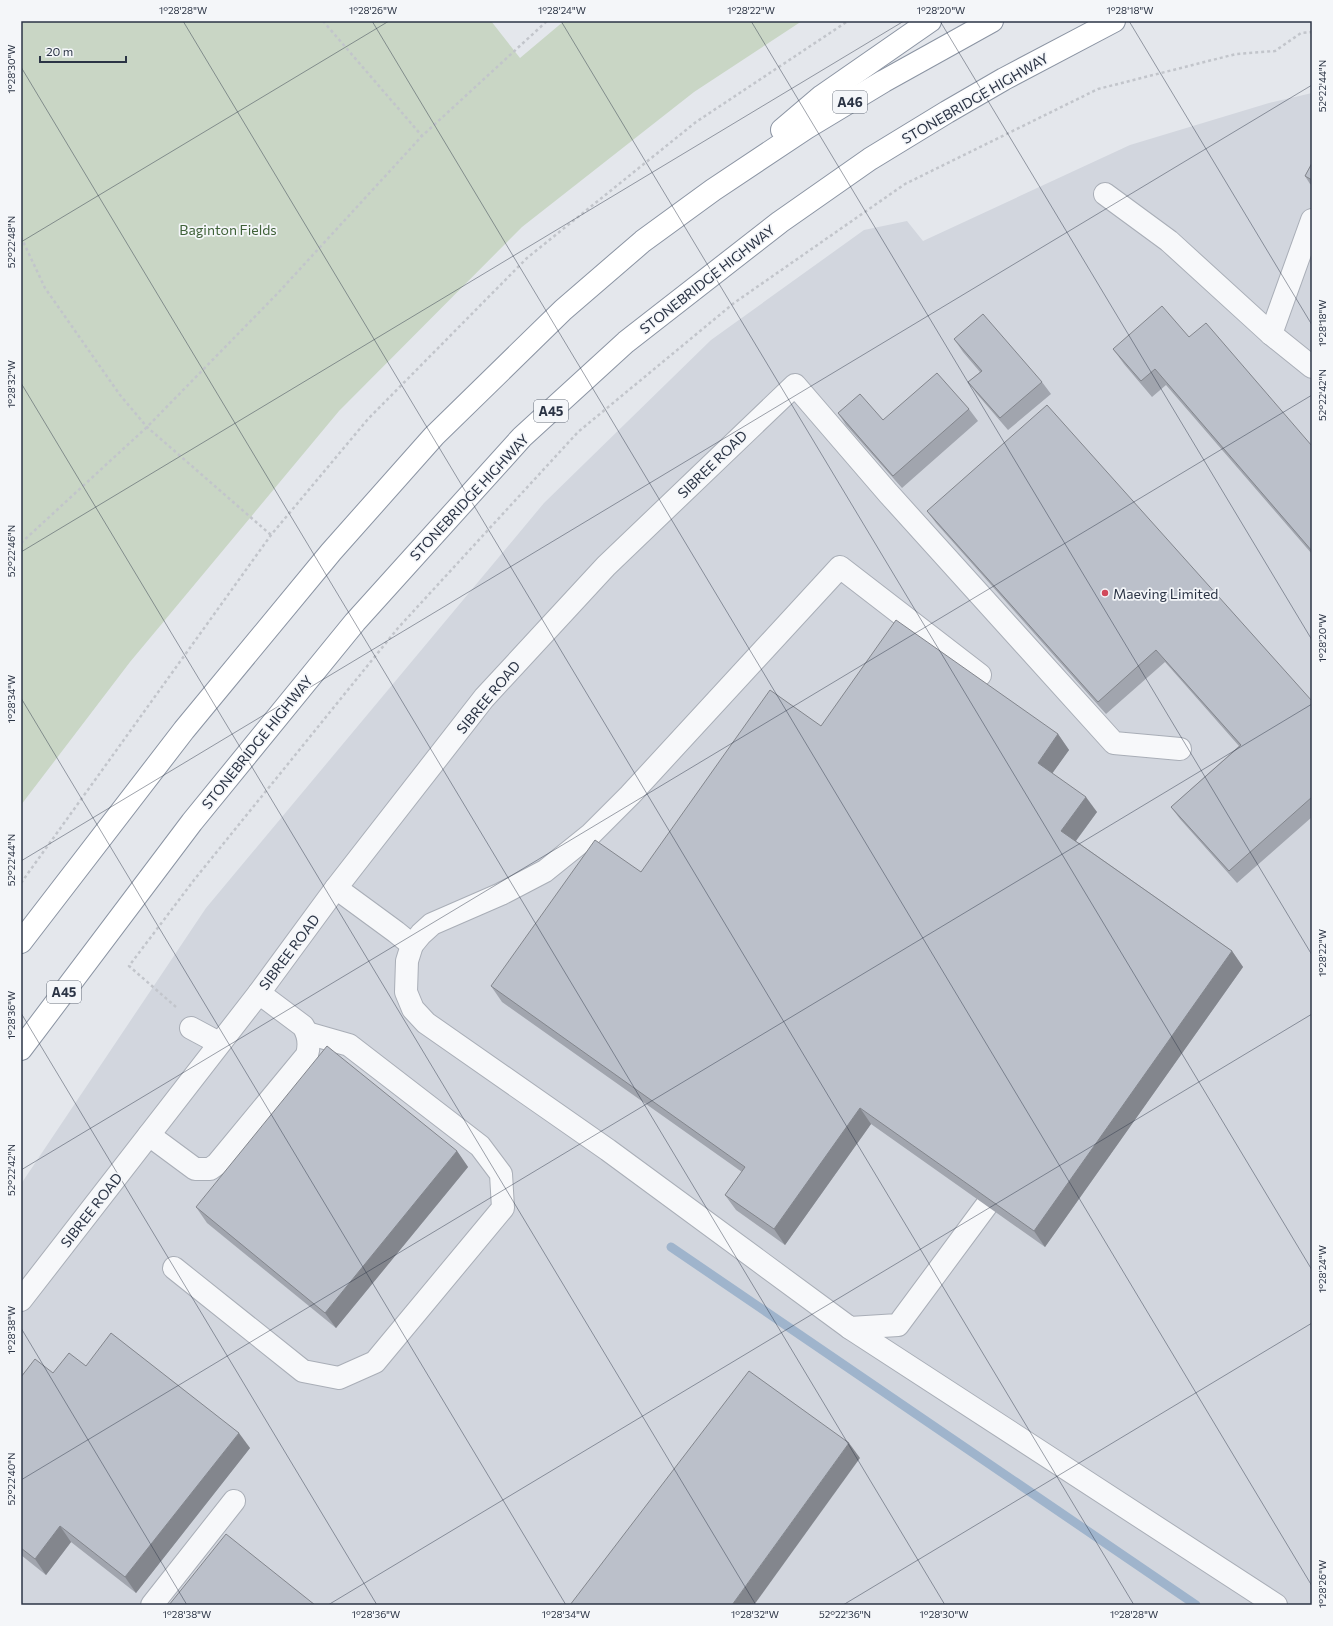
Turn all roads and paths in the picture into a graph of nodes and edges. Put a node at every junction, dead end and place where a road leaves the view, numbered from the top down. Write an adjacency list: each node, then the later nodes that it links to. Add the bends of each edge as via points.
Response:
1 (323, 21): 8 (path)
2 (547, 21): 8 (path)
3 (848, 21): 16 (path, via 696,122 527,258 368,419)
4 (930, 21): 9 (highway, via 822,96)
5 (992, 21): 9 (highway, A46, via 812,124)
6 (1114, 21): 29 (highway, STONEBRIDGE HIGHWAY / A45, via 998,82 870,159 780,222 626,342 522,437 350,628 192,822)
7 (1312, 32): 25 (path, via 1301,32 1274,51 1236,54 1098,89 905,184 734,303 578,432 398,628 194,880 128,966)
8 (422, 136): 15 (path, via 277,294)
9 (713, 190): 22 (highway, via 643,241 563,310 434,436 331,552 184,730)
10 (1105, 194): 13 (lane, via 1169,241)
11 (1312, 220): 13 (lane)
12 (21, 237): 15 (path, via 45,288 120,395)
13 (1271, 334): 14 (lane)
14 (1312, 367)
15 (147, 427): 16 (path); 17 (path)
16 (271, 535): 20 (path)
17 (21, 543)
18 (980, 676): 23 (lane, via 840,568 592,834 545,871 501,894 432,924)
19 (1180, 749): 21 (lane, SIBREE ROAD, via 1114,743 888,493 795,385 606,566 484,698)
20 (21, 883)
21 (336, 888): 23 (lane); 24 (lane, SIBREE ROAD)
22 (21, 942)
23 (412, 946): 34 (lane, via 407,961 406,992 413,1009 426,1023 608,1150)
24 (259, 993): 27 (lane, via 303,1026); 28 (lane, SIBREE ROAD)
25 (177, 1007)
26 (191, 1028): 28 (lane)
27 (307, 1033): 30 (lane, via 310,1047 307,1055 217,1164 210,1169 195,1169); 32 (lane, via 349,1045 480,1146 501,1174 503,1208 375,1362 339,1378 303,1371)
28 (219, 1043): 30 (lane, SIBREE ROAD)
29 (21, 1049)
30 (149, 1134): 33 (lane, SIBREE ROAD)
31 (986, 1206): 34 (lane, via 898,1325)
32 (174, 1268)
33 (21, 1300)
34 (850, 1328): 37 (lane)
35 (234, 1502): 36 (lane)
36 (152, 1605)
37 (1276, 1605)

